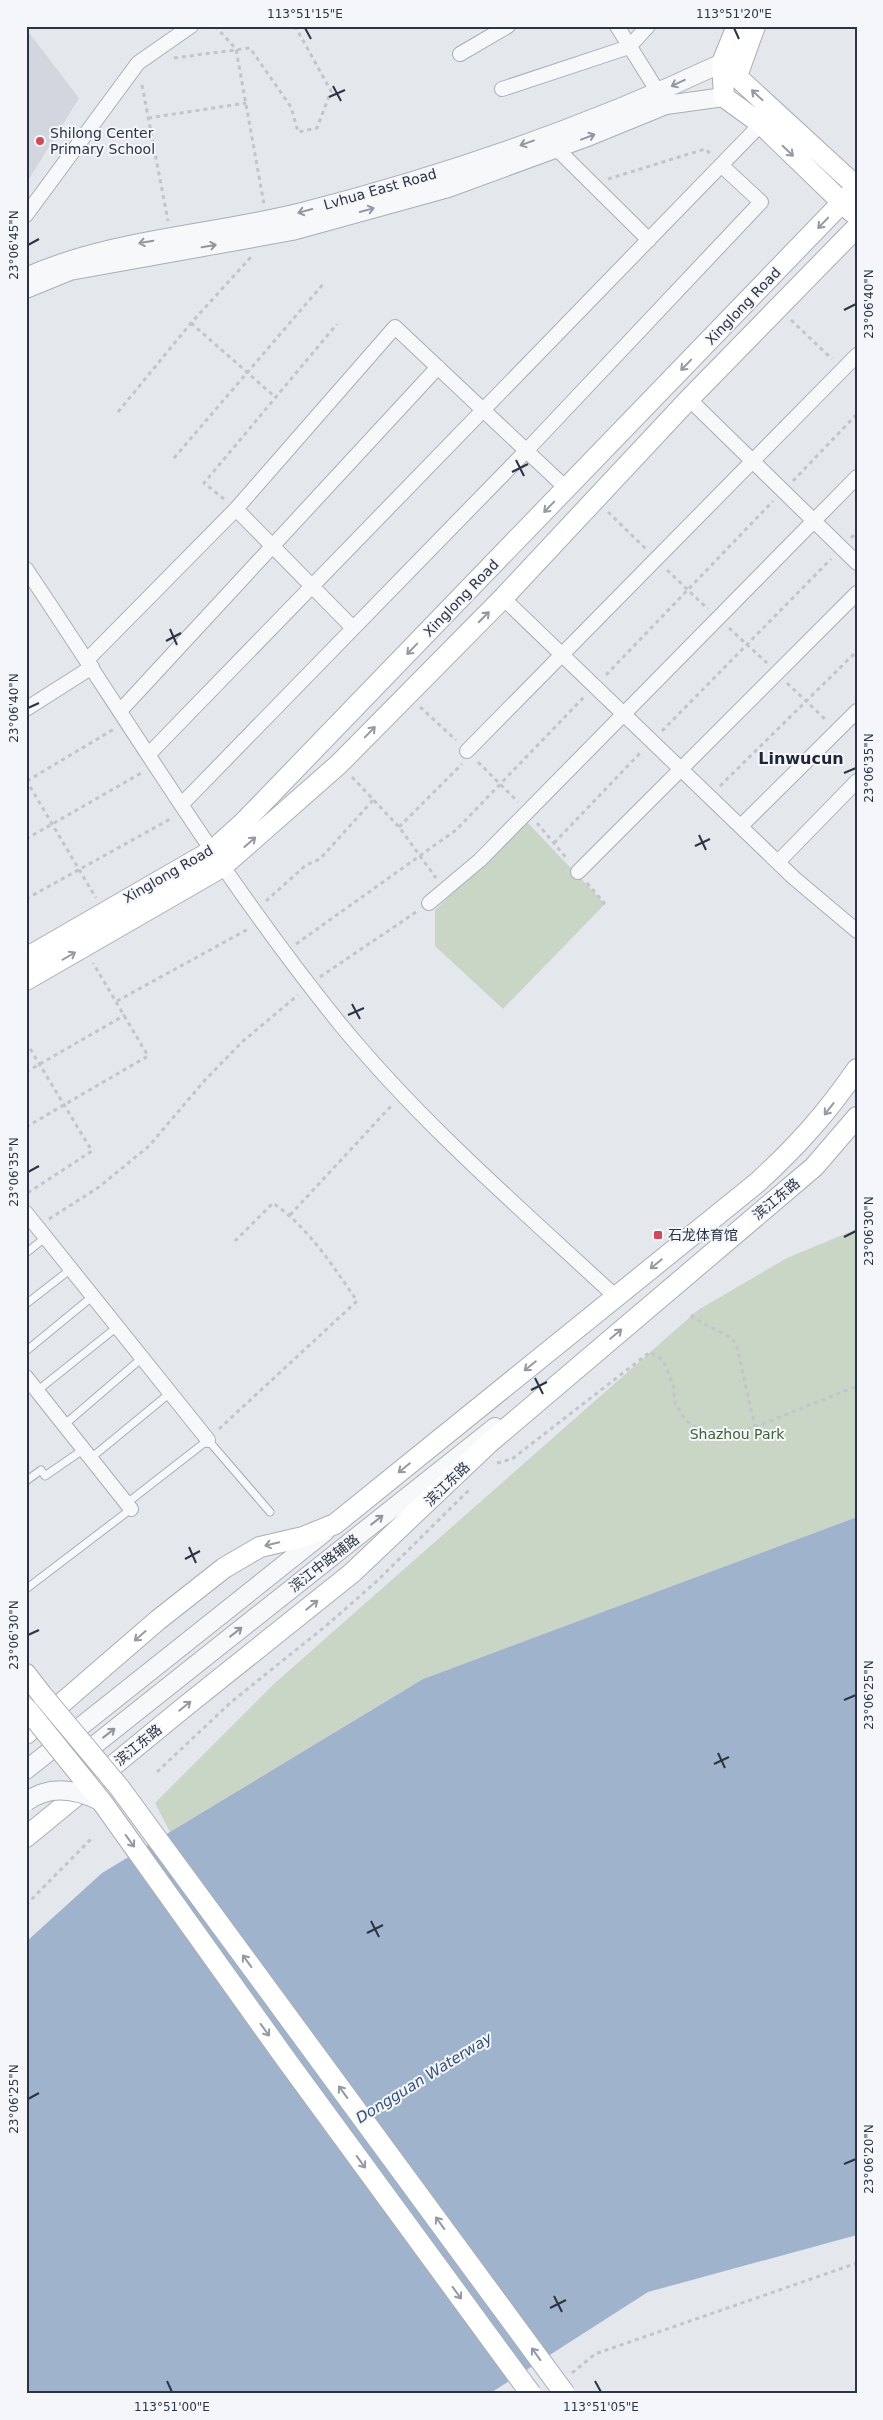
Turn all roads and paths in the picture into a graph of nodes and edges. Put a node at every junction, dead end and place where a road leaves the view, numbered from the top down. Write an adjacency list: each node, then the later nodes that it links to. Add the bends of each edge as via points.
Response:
1 (191, 26): 13 (street)
2 (215, 26): 10 (path)
3 (295, 26): 10 (path, via 331,91 317,128 298,132 291,107 250,48)
4 (508, 26): 11 (street)
5 (617, 26): 9 (street)
6 (648, 26): 9 (street)
7 (737, 26): 14 (main road)
8 (755, 26): 14 (main road)
9 (629, 47): 15 (street); 17 (street)
10 (236, 49): 12 (path); 18 (path)
11 (460, 54)
12 (167, 59)
13 (138, 63): 19 (path); 26 (street)
14 (729, 69): 16 (main road); 17 (street, Lvhua East Road, one-way to 17); 24 (main road, one-way to 14)
15 (502, 89)
16 (724, 97): 17 (street, Lvhua East Road); 20 (main road)
17 (662, 99): 21 (street, Lvhua East Road, one-way to 17); 28 (street, Lvhua East Road, one-way to 28, via 413,181)
18 (246, 102): 19 (path); 28 (path)
19 (148, 118): 30 (path)
20 (761, 124): 22 (street); 25 (main road, one-way to 25)
21 (556, 148): 23 (street); 35 (street, Lvhua East Road, one-way to 21, via 70,272 292,231 448,188)
22 (721, 165): 23 (path, via 706,149); 31 (street); 47 (street, via 761,202)
23 (592, 183): 31 (street)
24 (857, 187): 25 (main road, Xinglong Road)
25 (842, 203): 27 (main road); 51 (main road, Xinglong Road, one-way to 51)
26 (26, 215)
27 (857, 217)
28 (266, 219): 30 (street, Lvhua East Road)
29 (857, 227): 36 (main road, Xinglong Road)
30 (171, 238): 33 (street, Lvhua East Road, one-way to 33, via 54,264)
31 (649, 240): 45 (street)
32 (254, 255): 37 (path)
33 (26, 277)
34 (324, 283): 42 (path)
35 (26, 289)
36 (778, 308): 41 (path); 44 (main road, Xinglong Road)
37 (191, 323): 42 (path); 46 (path)
38 (336, 324): 43 (path)
39 (857, 355): 41 (street)
40 (438, 367): 45 (street); 52 (street, via 395,327); 55 (street)
41 (842, 370): 49 (street)
42 (247, 371): 43 (path); 48 (path)
43 (274, 396): 52 (path, via 204,483)
44 (689, 399): 49 (street); 61 (main road, Xinglong Road)
45 (484, 411): 47 (street); 59 (street)
46 (118, 412)
47 (526, 451): 51 (street); 62 (street)
48 (174, 458)
49 (752, 460): 53 (street); 64 (street)
50 (857, 477): 53 (street)
51 (566, 489): 87 (main road, Xinglong Road, one-way to 87, via 250,816)
52 (236, 509): 55 (street); 65 (street)
53 (813, 521): 56 (street); 69 (street)
54 (857, 532): 56 (path)
55 (273, 546): 59 (street); 70 (street)
56 (841, 548): 57 (street); 71 (path)
57 (857, 563)
58 (26, 569): 65 (street)
59 (313, 587): 62 (street); 73 (street)
60 (857, 593): 75 (street)
61 (503, 598): 64 (street); 66 (main road, Xinglong Road, one-way to 61)
62 (353, 628): 80 (street)
63 (857, 651): 78 (path)
64 (563, 654): 69 (street); 72 (street)
65 (90, 664): 67 (street); 70 (street)
66 (407, 694): 72 (path); 74 (main road, Xinglong Road, one-way to 66)
67 (26, 709)
68 (857, 710): 83 (street)
69 (623, 713): 71 (street); 81 (street)
70 (123, 716): 73 (street); 77 (path)
71 (652, 740): 75 (street); 86 (path)
72 (469, 752): 81 (path); 84 (path, via 434,794)
73 (152, 760): 80 (street); 82 (path)
74 (338, 764): 79 (path); 87 (main road, Xinglong Road, one-way to 74)
75 (682, 769): 78 (street); 90 (street)
76 (857, 780): 88 (street)
77 (26, 781): 82 (path)
78 (710, 796): 83 (street)
79 (374, 799): 84 (path); 96 (path, via 320,859 306,865)
80 (184, 807): 87 (street); 89 (path)
81 (526, 811): 86 (path); 91 (street, via 480,860)
82 (53, 824): 85 (path); 89 (path)
83 (741, 826): 88 (street)
84 (398, 827): 91 (path)
85 (26, 839)
86 (554, 843): 90 (path)
87 (218, 859): 95 (main road, Xinglong Road); 96 (street); 98 (main road, Xinglong Road)
88 (778, 862): 97 (street)
89 (80, 868): 92 (path); 95 (path)
90 (578, 872): 94 (path)
91 (445, 890): 93 (street)
92 (26, 899)
93 (429, 903): 101 (path)
94 (605, 904)
95 (103, 912): 99 (main road, Xinglong Road)
96 (258, 916): 101 (street); 102 (path)
97 (857, 932)
98 (84, 947): 100 (main road, Xinglong Road, one-way to 98); 102 (path)
99 (26, 958)
100 (26, 980)
101 (310, 984): 108 (street, via 341,1025); 115 (path, via 242,1042 149,1146)
102 (117, 1002): 103 (path)
103 (125, 1015): 105 (path); 109 (path, via 148,1056)
104 (26, 1042): 105 (path)
105 (40, 1064): 107 (path); 109 (path)
106 (857, 1069): 120 (main road, 滨江东路, one-way to 120, via 828,1110 758,1182)
107 (26, 1072)
108 (402, 1094): 114 (path); 120 (street, via 499,1190)
109 (65, 1106): 111 (path); 112 (path, via 92,1151)
110 (857, 1117): 126 (main road, 滨江东路, one-way to 110, via 814,1167)
111 (26, 1127)
112 (26, 1194)
113 (26, 1213): 115 (street)
114 (290, 1215): 116 (path, via 273,1203); 133 (path, via 357,1301)
115 (42, 1232): 117 (lane); 118 (street)
116 (235, 1241)
117 (26, 1253)
118 (71, 1269): 119 (street); 121 (lane)
119 (93, 1296): 123 (street); 124 (lane)
120 (616, 1297): 140 (main road, 滨江东路, one-way to 140)
121 (26, 1304)
122 (692, 1315): 132 (path, via 736,1343)
123 (117, 1327): 125 (street); 129 (lane)
124 (26, 1351)
125 (142, 1358): 130 (street); 131 (lane)
126 (579, 1365): 147 (street, 滨江中路辅路, one-way to 126, via 462,1453); 153 (main road, 滨江东路, one-way to 126, via 352,1573 489,1443)
127 (27, 1378): 129 (street)
128 (857, 1386): 132 (path)
129 (38, 1391): 131 (street)
130 (170, 1393): 133 (street); 134 (lane)
131 (64, 1425): 134 (street)
132 (755, 1427): 135 (path, via 735,1433 715,1433 701,1430 686,1421 674,1403 672,1385 662,1360 650,1352 512,1459 498,1461)
133 (208, 1440): 138 (lane); 139 (lane)
134 (87, 1454): 136 (lane, via 45,1476 41,1470); 138 (street)
135 (492, 1468)
136 (26, 1481)
137 (472, 1487): 150 (path, via 377,1581 230,1703)
138 (129, 1506): 141 (lane)
139 (270, 1512)
140 (335, 1524): 144 (street, 滨江中路辅路); 145 (main road, 滨江东路, one-way to 145, via 303,1537 260,1546 224,1568 158,1620)
141 (26, 1588)
142 (26, 1674): 144 (main road, bridge)
143 (27, 1709): 146 (main road, bridge)
144 (72, 1732): 146 (street, 滨江中路辅路); 147 (main road, bridge)
145 (26, 1734)
146 (56, 1745): 148 (main road, bridge); 149 (street, 滨江中路辅路)
147 (88, 1750): 148 (street, 滨江中路辅路); 157 (main road, one-way to 147, bridge)
148 (71, 1764): 152 (main road, bridge)
149 (26, 1770)
150 (156, 1772)
151 (26, 1802): 152 (street, bridge, via 49,1791 71,1790)
152 (102, 1802): 158 (main road, one-way to 158, bridge)
153 (26, 1838)
154 (91, 1839): 155 (path)
155 (26, 1905)
156 (857, 2263): 157 (path, via 595,2354)
157 (566, 2385)
158 (531, 2394)

